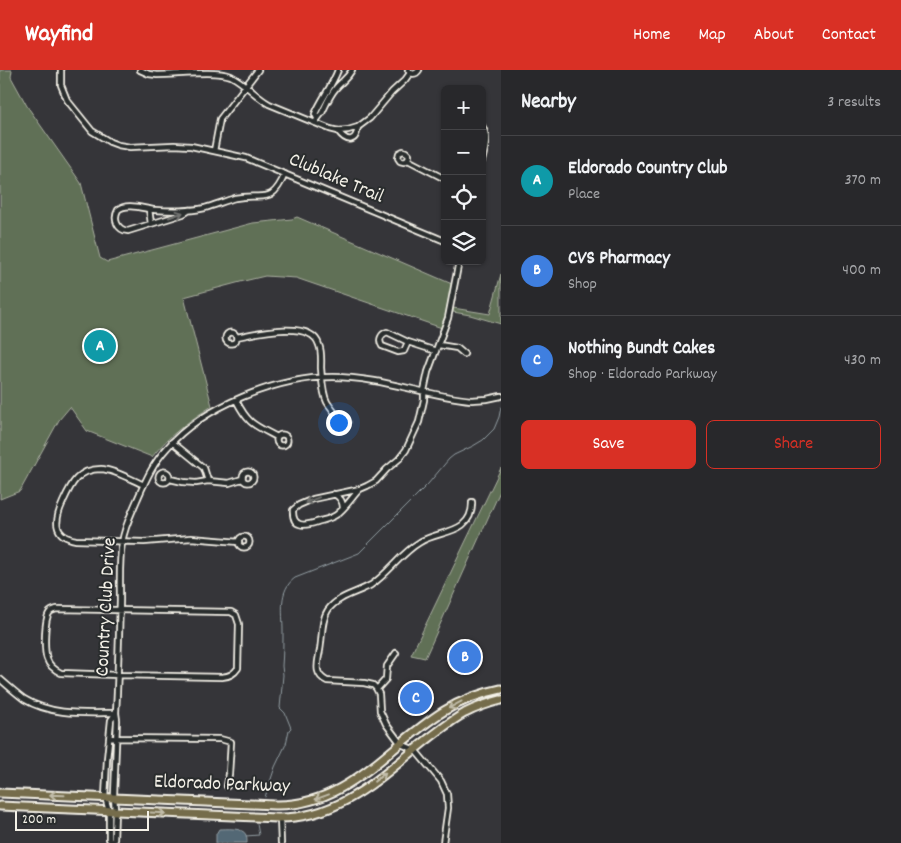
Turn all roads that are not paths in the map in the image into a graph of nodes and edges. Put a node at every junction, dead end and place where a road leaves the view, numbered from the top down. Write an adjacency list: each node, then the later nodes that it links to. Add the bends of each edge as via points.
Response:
1 (61, 70): 12 (street, Clublake Trail, via 61,85 67,100 88,128 104,139 126,146 179,145)
2 (140, 70): 8 (street, via 157,75 222,73)
3 (258, 70): 8 (street)
4 (338, 70): 9 (street, via 317,109)
5 (352, 70): 9 (street)
6 (419, 70): 7 (street, via 416,73)
7 (409, 71): 10 (street, via 405,80)
8 (246, 86): 9 (street, via 277,108); 12 (street, via 220,119)
9 (316, 120): 11 (street)
10 (358, 127): 11 (street); 11 (street, via 350,140)
11 (338, 131)
12 (214, 151): 14 (street, Clublake Trail, via 246,158)
13 (408, 160): 15 (street)
14 (285, 174): 17 (street, via 269,196 238,198); 19 (street, Clublake Trail)
15 (441, 177)
16 (149, 209): 17 (street); 18 (street); 18 (street, via 123,206 116,217 123,231)
17 (190, 210): 18 (street, one-way to 17)
18 (151, 224)
19 (441, 239)
20 (458, 265): 23 (street, via 450,313)
21 (237, 337): 26 (street, via 279,330 309,333 319,344)
22 (408, 342): 22 (street, via 400,352 383,347 380,341 387,332); 24 (street)
23 (439, 346): 24 (street); 25 (street, via 457,348)
24 (436, 351): 27 (street)
25 (464, 354)
26 (322, 377): 27 (street, Country Club Drive, via 362,379); 29 (street, Country Club Drive, via 272,386); 30 (street, via 326,400)
27 (424, 391): 28 (street, Country Club Drive, via 471,400); 37 (street, via 419,422 406,450 376,481)
28 (501, 396)
29 (236, 400): 31 (street, via 249,421); 32 (street, Country Club Drive, via 195,423)
30 (338, 418)
31 (277, 438)
32 (172, 442): 35 (street, via 204,468); 36 (street, Country Club Drive)
33 (170, 479): 35 (street, via 190,483)
34 (242, 479): 35 (street, via 226,483)
35 (208, 481)
36 (144, 485): 41 (street, Country Club Drive); 41 (street, via 111,471 89,471 72,483 58,514 58,527 68,538)
37 (360, 489): 38 (street); 40 (street)
38 (334, 494): 40 (street, via 341,500); 40 (street, one-way to 40, via 294,508 294,519 302,525 310,524 330,518)
39 (472, 502): 47 (street, via 471,514 459,527 417,544 377,580 338,601 326,614 317,665 320,676 329,682 368,684)
40 (343, 508)
41 (122, 541): 42 (street, via 196,538); 43 (street, Country Club Drive)
42 (239, 542)
43 (120, 610): 45 (street, Country Club Drive); 45 (street, via 53,610 48,614 45,635 46,658 56,671); 45 (street, via 234,613 239,624 239,663 236,672 222,678)
44 (396, 653): 47 (street, via 387,666 386,679)
45 (118, 676): 50 (street, Country Club Drive)
46 (0, 679): 50 (street, via 22,697 46,708)
47 (377, 689): 53 (street, via 382,717)
48 (501, 689): 53 (main road, Eldorado Parkway, one-way to 53, via 454,706)
49 (501, 700): 54 (main road, Eldorado Parkway, via 465,713)
50 (116, 713): 51 (street, Country Club Drive, via 111,720); 52 (street, Country Club Drive)
51 (110, 738): 52 (street); 55 (street, Country Club Drive)
52 (117, 738): 56 (street, Country Club Drive); 58 (street, via 220,739 231,742)
53 (401, 744): 54 (street); 57 (main road, Eldorado Parkway)
54 (415, 750): 60 (main road, Eldorado Parkway, one-way to 54); 67 (street, via 448,794)
55 (107, 768): 56 (street); 61 (street, Country Club Drive)
56 (115, 768): 62 (street, Country Club Drive)
57 (348, 785): 60 (main road); 62 (main road, Eldorado Parkway, one-way to 62, via 320,798 285,805)
58 (226, 786)
59 (0, 793): 61 (main road, Eldorado Parkway, one-way to 59)
60 (355, 796): 65 (main road, Eldorado Parkway, via 319,812)
61 (105, 797): 62 (main road, Eldorado Parkway); 64 (street, Country Club Drive)
62 (114, 798): 64 (street, Country Club Drive)
63 (0, 806): 64 (main road, Eldorado Parkway)
64 (112, 811): 64 (street, Country Club Drive, via 109,838 112,843 114,840); 65 (main road, Eldorado Parkway, one-way to 65)
65 (280, 818): 66 (street)
66 (281, 843)
67 (443, 843)

